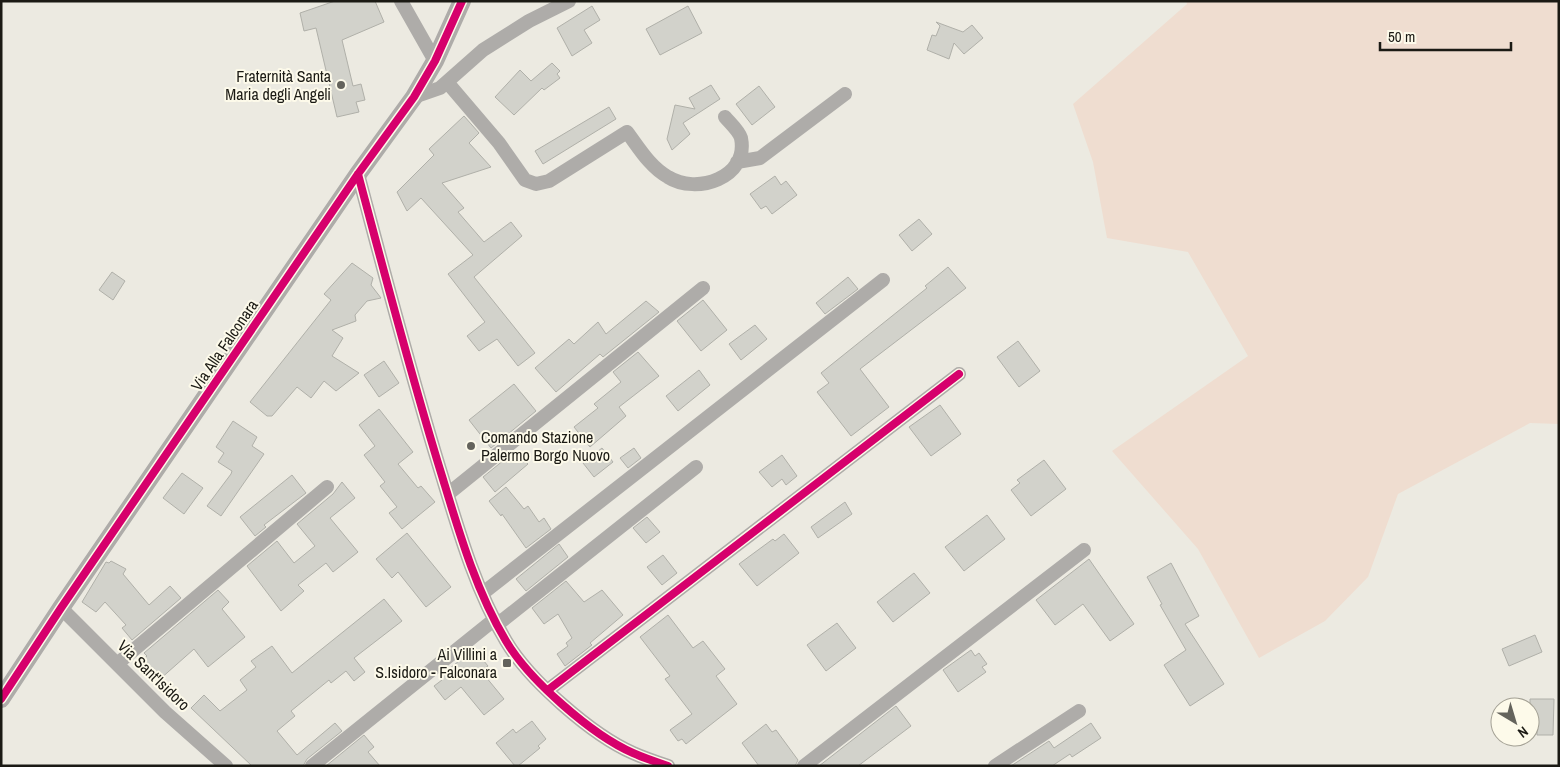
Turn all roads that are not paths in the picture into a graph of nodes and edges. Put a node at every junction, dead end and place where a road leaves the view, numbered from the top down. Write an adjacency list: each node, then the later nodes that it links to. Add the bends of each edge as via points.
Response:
1 (401, 1): 4 (street)
2 (462, 1): 4 (street, Via Alla Falconara)
3 (569, 1): 5 (street, via 483,50)
4 (435, 61): 7 (street, Via Alla Falconara)
5 (447, 82): 7 (street, via 440,88); 9 (street, via 499,143 525,180 536,184 549,181 627,132 653,165 668,178 682,182 696,185 720,180)
6 (845, 94): 9 (street, via 760,158)
7 (414, 96): 10 (street, Via Alla Falconara)
8 (725, 117): 9 (street, via 740,136)
9 (737, 162)
10 (358, 174): 16 (street); 19 (street, Via Alla Falconara)
11 (883, 280): 18 (street)
12 (703, 288): 16 (street)
13 (959, 374): 22 (street)
14 (696, 467): 20 (street)
15 (327, 487): 21 (street)
16 (448, 494): 18 (street)
17 (1084, 550): 28 (street)
18 (483, 593): 20 (street)
19 (61, 608): 21 (street, Via Sant'Isidoro); 23 (street, Via Alla Falconara)
20 (497, 622): 22 (street, via 507,642); 26 (street)
21 (117, 664): 25 (street, Via Sant'Isidoro)
22 (548, 690): 27 (street, via 596,732 632,753)
23 (1, 699)
24 (1079, 711): 29 (street)
25 (226, 766)
26 (312, 766)
27 (668, 766)
28 (804, 766)
29 (995, 766)

